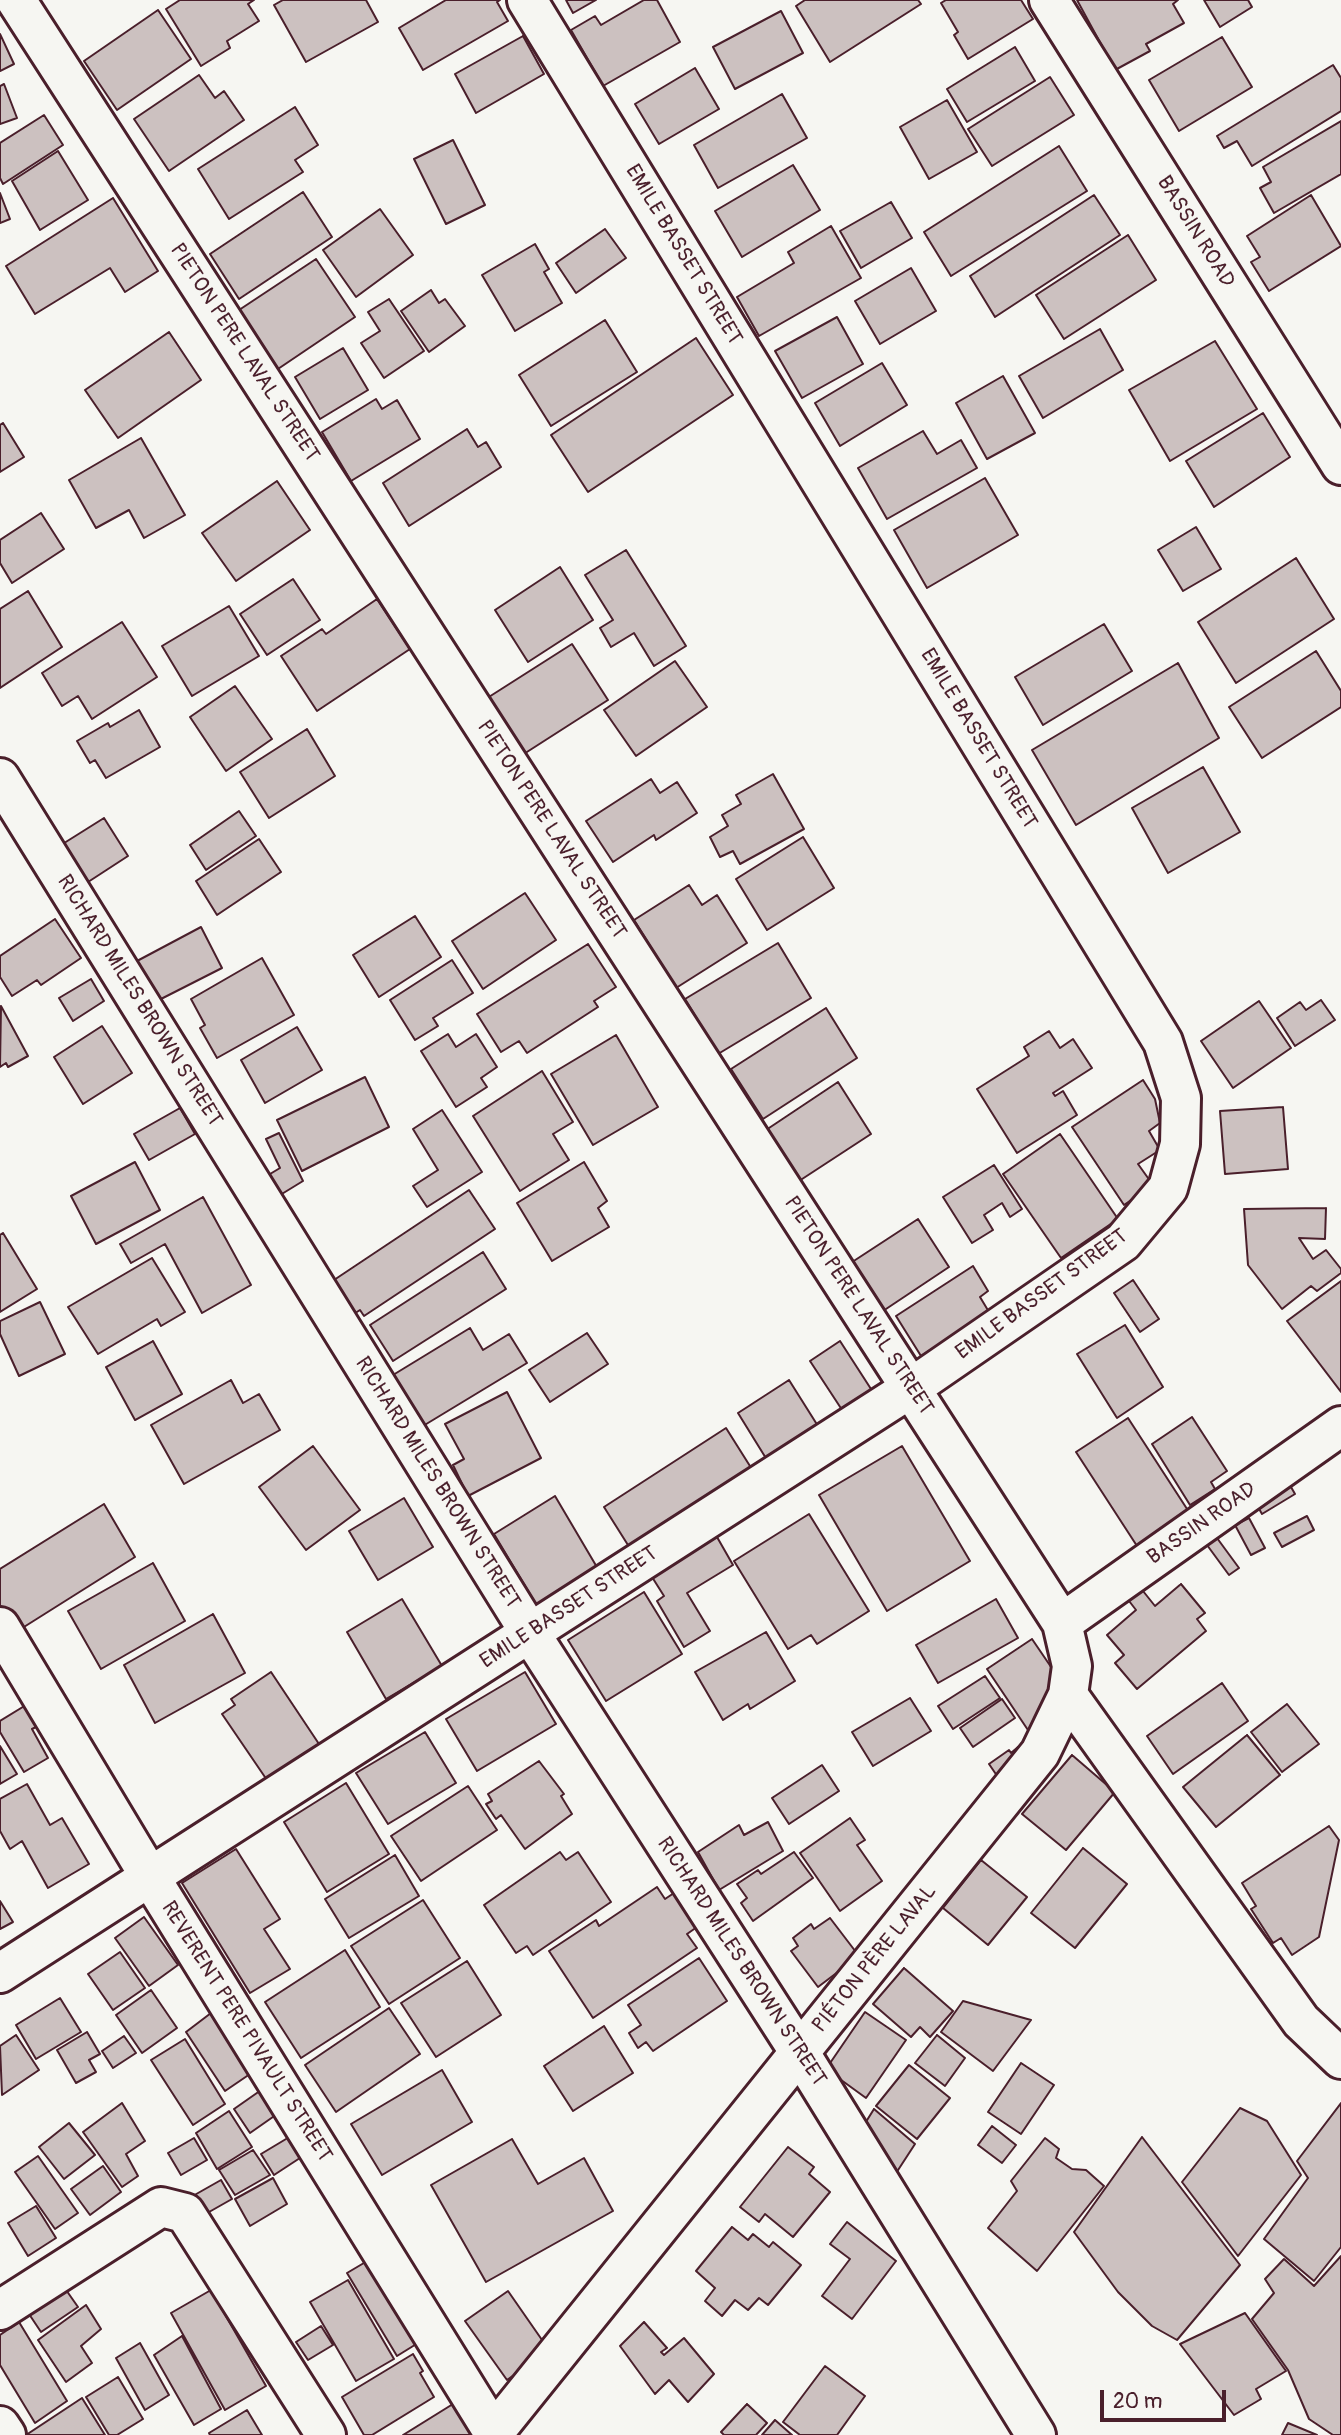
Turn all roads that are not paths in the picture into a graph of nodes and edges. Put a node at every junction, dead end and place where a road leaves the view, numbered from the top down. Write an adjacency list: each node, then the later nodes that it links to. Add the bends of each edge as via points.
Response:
1 (16, 0): 7 (street, PIETON PERE LAVAL STREET)
2 (527, 0): 7 (street, EMILE BASSET STREET, via 1163,1042 1181,1098 1180,1144 1168,1188 1123,1242)
3 (1049, 0): 4 (street, BASSIN ROAD)
4 (1341, 465)
5 (0, 778): 6 (street, RICHARD MILES BROWN STREET)
6 (12, 822): 11 (street, RICHARD MILES BROWN STREET)
7 (911, 1388): 9 (street, PIETON PERE LAVAL STREET); 11 (street, EMILE BASSET STREET)
8 (1341, 1426): 9 (street, BASSIN ROAD)
9 (1062, 1623): 12 (street, PIETON PERE LAVAL STREET)
10 (0, 1627): 13 (street, REVERENT PERE PIVAULT STREET)
11 (530, 1633): 13 (street, EMILE BASSET STREET); 15 (street, RICHARD MILES BROWN STREET)
12 (1070, 1680): 15 (street, PIÉTON PÈRE LAVAL, via 1040,1753); 16 (street, via 1301,2021)
13 (150, 1877): 14 (street, EMILE BASSET STREET); 19 (street, REVERENT PERE PIVAULT STREET)
14 (0, 1973)
15 (800, 2053): 19 (street, PIÉTON PÈRE LAVAL); 22 (street, RICHARD MILES BROWN STREET)
16 (1341, 2059)
17 (0, 2310): 21 (street, via 162,2207 185,2213)
18 (0, 2426): 20 (street)
19 (494, 2434)
20 (6, 2435)
21 (326, 2435)
22 (1036, 2435)

